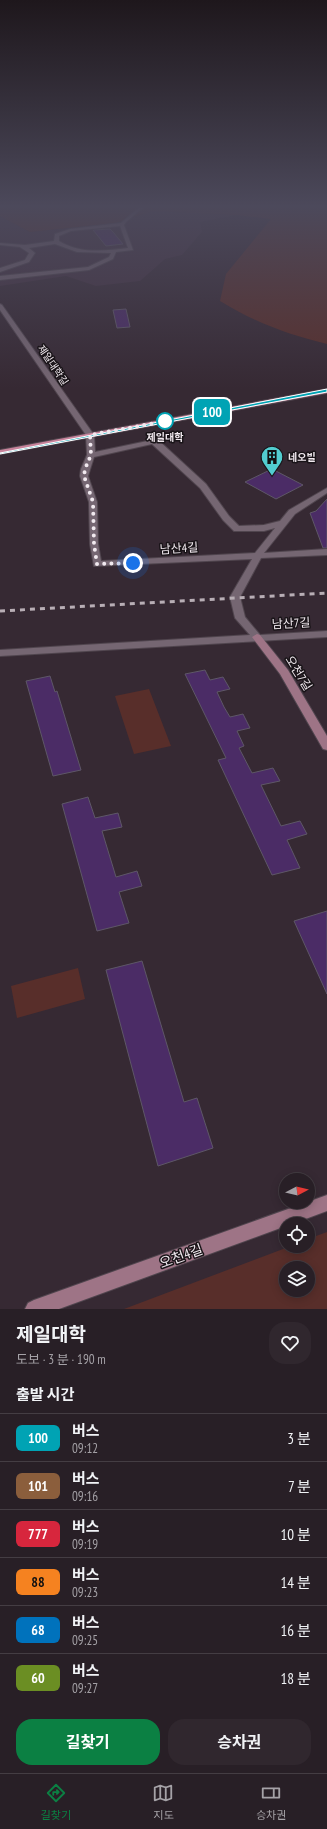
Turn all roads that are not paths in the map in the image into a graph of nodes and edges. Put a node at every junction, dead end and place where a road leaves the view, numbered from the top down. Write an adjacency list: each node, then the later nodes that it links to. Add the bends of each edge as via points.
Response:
1 (10, 267): 3 (street)
2 (91, 267): 4 (street)
3 (0, 270)
4 (0, 278)
5 (0, 306): 7 (street, 제일대학길)
6 (327, 391): 7 (main road)
7 (90, 435): 8 (main road); 9 (street)
8 (0, 452)
9 (91, 455): 11 (street, via 154,441 204,486 226,518 237,529 264,528); 13 (street, 남산4길, via 84,476 93,502 97,564)
10 (327, 490): 11 (street, via 292,512)
11 (284, 523): 13 (street)
12 (327, 552): 13 (street, 남산4길)
13 (258, 555): 15 (street, via 235,597 240,618)
14 (327, 634): 15 (street, 남산7길)
15 (257, 637): 16 (street, 남산7길); 17 (street, 오천7길, via 284,672)
16 (0, 654)
17 (327, 746)
18 (327, 1203): 19 (street, 오천4길)
19 (34, 1309)

